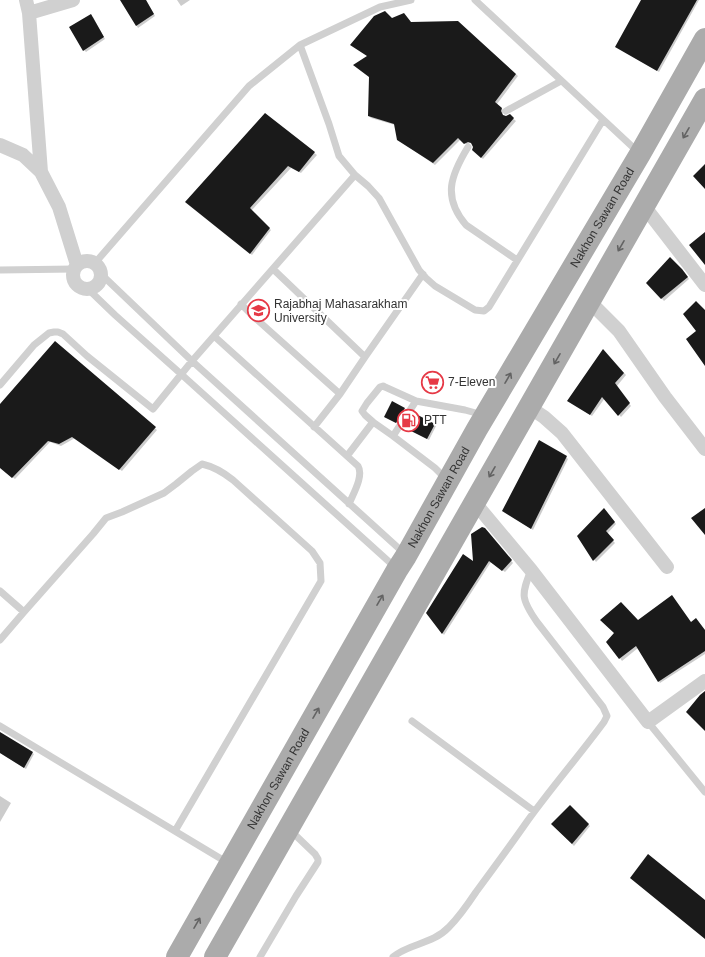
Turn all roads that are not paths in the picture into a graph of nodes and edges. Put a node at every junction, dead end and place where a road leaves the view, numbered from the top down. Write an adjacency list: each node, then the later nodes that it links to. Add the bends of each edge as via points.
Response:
1 (74, 0): 4 (street)
2 (411, 0): 6 (lane, via 380,7)
3 (475, 0): 7 (lane)
4 (27, 6): 14 (street)
5 (705, 40): 13 (main road, Nakhon Sawan Road)
6 (300, 45): 15 (lane, via 339,156); 19 (lane, via 249,86)
7 (561, 81): 9 (lane); 10 (lane)
8 (705, 99): 16 (main road, one-way to 16)
9 (506, 111)
10 (603, 120): 13 (lane); 17 (lane)
11 (0, 145): 14 (street, via 23,154)
12 (468, 147): 17 (lane, via 453,176 453,206 466,225)
13 (640, 154): 35 (main road, Nakhon Sawan Road, one-way to 13)
14 (41, 172): 18 (street, via 59,207)
15 (355, 175): 20 (lane); 22 (lane, via 374,191 383,204)
16 (644, 206): 23 (street); 25 (main road, one-way to 25)
17 (517, 260): 22 (lane, via 489,307 484,311 475,310 430,283)
18 (76, 267): 19 (street, via 81,262 91,261); 21 (lane); 24 (street, via 73,274 75,282 78,286)
19 (98, 269): 24 (street, via 99,282); 29 (lane)
20 (273, 269): 26 (lane); 28 (lane)
21 (0, 270)
22 (423, 274): 28 (lane)
23 (705, 285)
24 (88, 289): 30 (lane)
25 (589, 301): 34 (main road, one-way to 34); 39 (street, via 619,331)
26 (241, 304): 27 (lane); 32 (lane)
27 (214, 336): 29 (lane); 37 (lane)
28 (365, 357): 32 (lane)
29 (192, 361): 30 (lane); 43 (lane)
30 (181, 374): 31 (lane, via 153,409 63,334 54,332 34,345); 44 (lane)
31 (0, 384)
32 (340, 394): 37 (lane)
33 (416, 401): 35 (lane); 36 (lane, via 383,386 377,390 362,411); 38 (lane)
34 (529, 407): 42 (main road, one-way to 42); 45 (street, via 562,433)
35 (485, 416): 41 (main road, Nakhon Sawan Road)
36 (373, 422): 38 (lane); 40 (lane)
37 (314, 427): 40 (lane)
38 (393, 436): 41 (lane)
39 (705, 450)
40 (348, 456): 43 (lane, via 360,469 360,477)
41 (448, 481): 42 (main road); 44 (main road, Nakhon Sawan Road)
42 (475, 502): 46 (street); 56 (main road)
43 (350, 504): 44 (lane)
44 (402, 563): 58 (main road, Nakhon Sawan Road, one-way to 44)
45 (667, 568)
46 (531, 570): 52 (street); 55 (lane, via 524,586 528,610 604,708 607,716)
47 (0, 591): 48 (lane)
48 (24, 612): 49 (lane); 57 (lane, via 106,518 164,493 202,464 224,472 312,551 320,563 321,581)
49 (0, 640)
50 (705, 681): 52 (street)
51 (412, 721): 55 (lane)
52 (648, 722): 54 (lane)
53 (0, 726): 57 (lane)
54 (705, 792)
55 (534, 811): 62 (lane, via 449,927 442,934)
56 (288, 829): 60 (main road); 61 (lane, via 315,854 318,862)
57 (175, 831): 58 (lane)
58 (230, 864): 59 (main road, Nakhon Sawan Road, one-way to 58)
59 (177, 957)
60 (215, 957)
61 (260, 957)
62 (393, 957)

